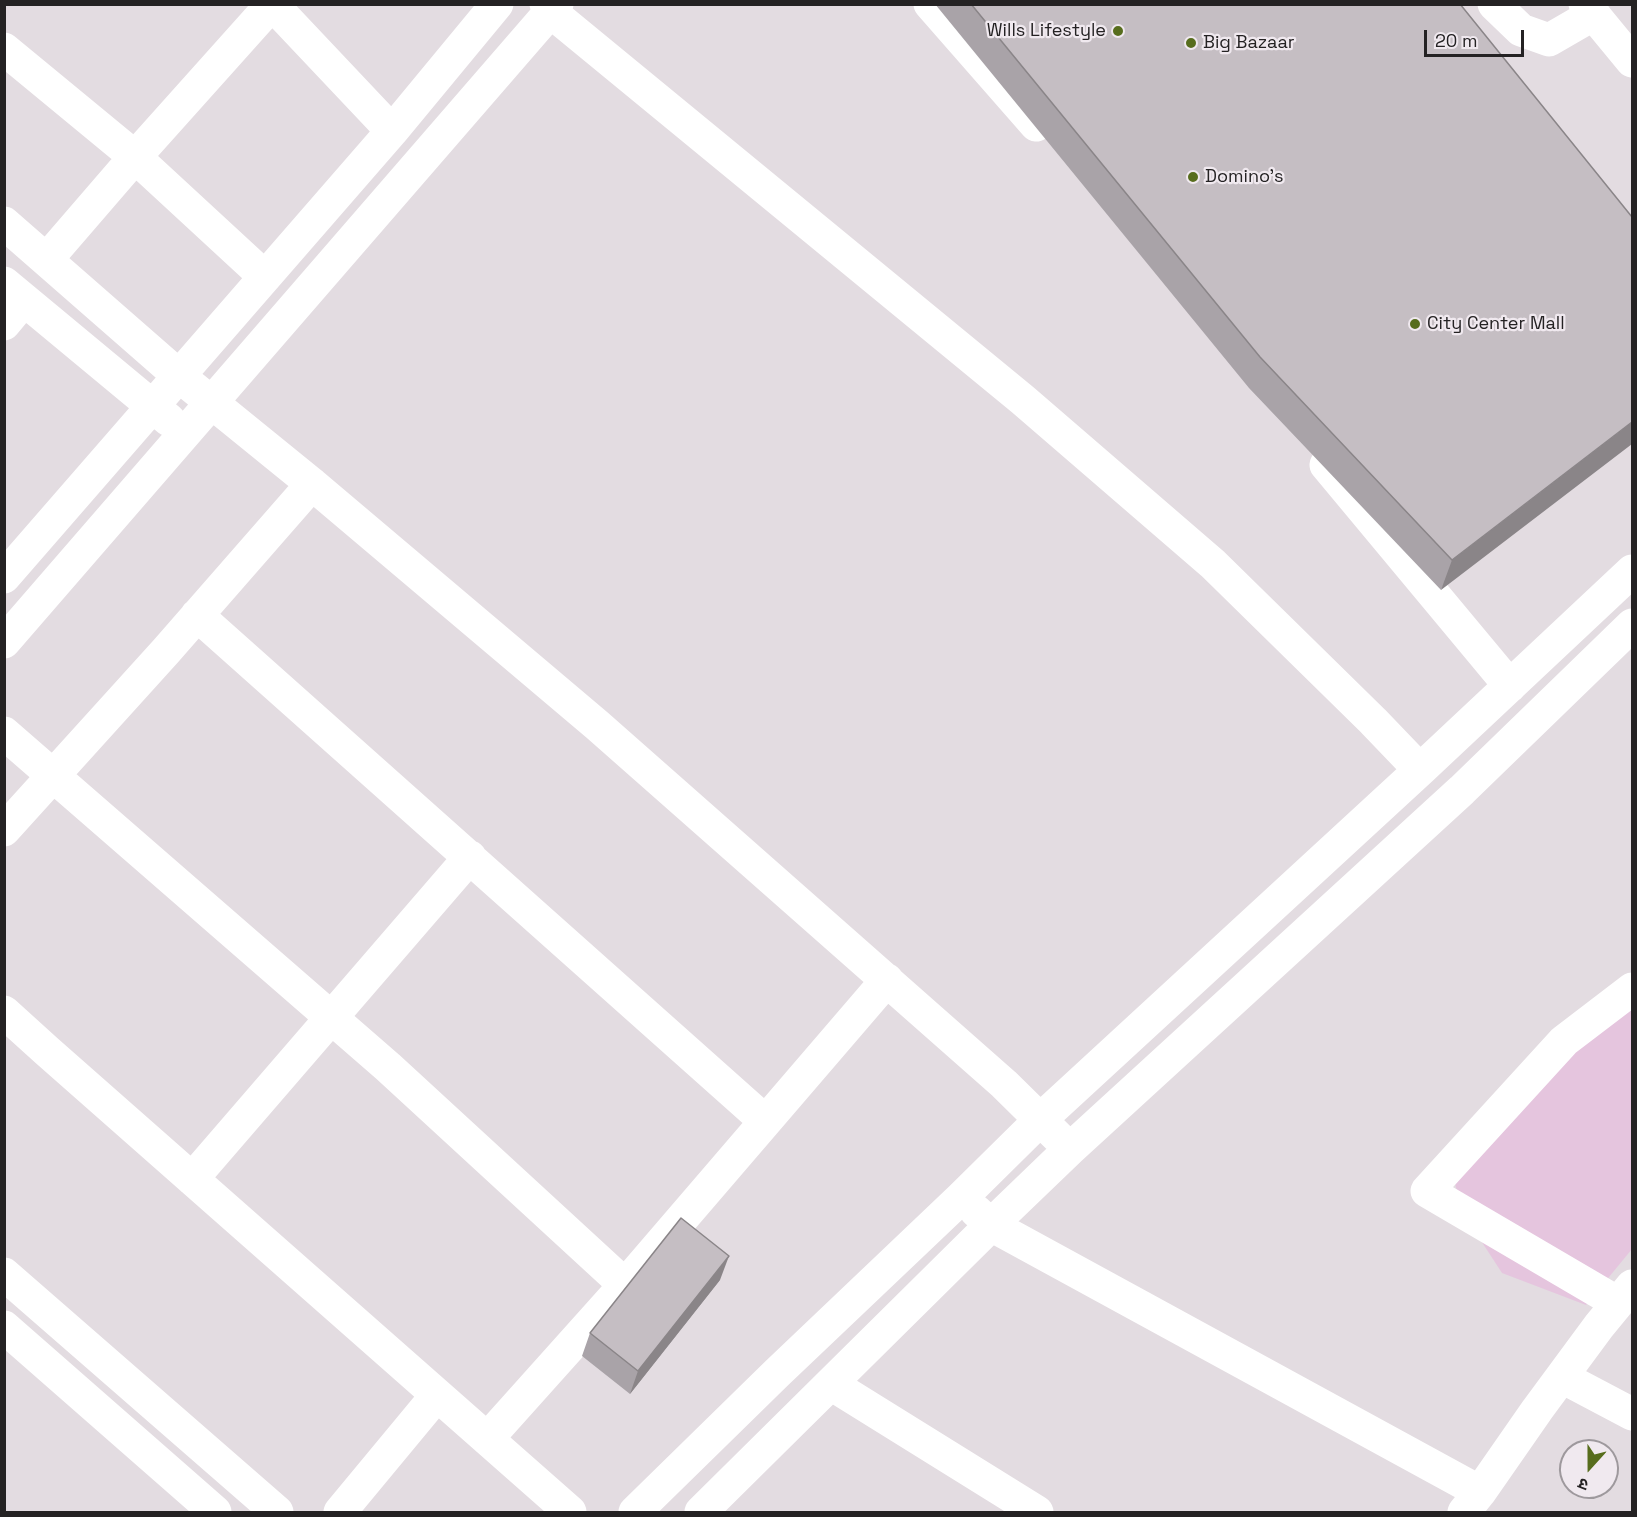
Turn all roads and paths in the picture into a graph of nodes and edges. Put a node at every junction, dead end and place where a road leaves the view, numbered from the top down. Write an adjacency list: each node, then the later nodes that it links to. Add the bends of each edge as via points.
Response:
1 (272, 4): 9 (street); 11 (street)
2 (497, 4): 9 (street)
3 (930, 4): 10 (street)
4 (1494, 4): 6 (street, via 1521,30 1549,40)
5 (552, 7): 17 (street); 29 (street, via 1204,556)
6 (1590, 9): 8 (street)
7 (4, 49): 11 (street)
8 (1632, 61)
9 (392, 131): 14 (street)
10 (1056, 148)
11 (135, 157): 13 (street); 14 (street)
12 (4, 223): 13 (street)
13 (47, 259): 16 (street)
14 (265, 277): 16 (street)
15 (11, 302): 18 (street)
16 (179, 376): 17 (street); 18 (street)
17 (213, 404): 19 (street); 21 (street)
18 (152, 406): 19 (street); 23 (street)
19 (186, 435): 26 (street)
20 (1311, 447): 27 (street)
21 (312, 484): 24 (street); 33 (street, via 588,718)
22 (1632, 571): 27 (street)
23 (4, 577)
24 (197, 615): 30 (street); 32 (street)
25 (1632, 625): 39 (street, via 1462,790)
26 (4, 642)
27 (1510, 686): 29 (street)
28 (4, 734): 30 (street)
29 (1420, 770): 37 (street)
30 (53, 776): 31 (street); 36 (street)
31 (4, 830)
32 (470, 857): 36 (street); 38 (street)
33 (887, 980): 37 (street); 38 (street)
34 (1632, 989): 45 (street, via 1564,1041 1426,1191)
35 (4, 1012): 40 (street)
36 (331, 1017): 40 (street); 44 (street)
37 (1041, 1119): 39 (street); 41 (street)
38 (765, 1121): 44 (street)
39 (1070, 1149): 42 (street)
40 (192, 1179): 49 (street)
41 (962, 1198): 42 (street); 57 (street)
42 (991, 1225): 48 (street); 52 (street)
43 (4, 1274): 54 (street)
44 (625, 1285): 51 (street)
45 (1625, 1294): 47 (street)
46 (4, 1327): 53 (street)
47 (1562, 1377): 50 (street); 52 (street)
48 (831, 1384): 58 (street); 59 (street)
49 (437, 1395): 51 (street); 55 (street)
50 (1632, 1414)
51 (487, 1439): 56 (street)
52 (1472, 1502)
53 (215, 1512)
54 (277, 1512)
55 (340, 1512)
56 (570, 1512)
57 (634, 1512)
58 (701, 1512)
59 (1037, 1512)

